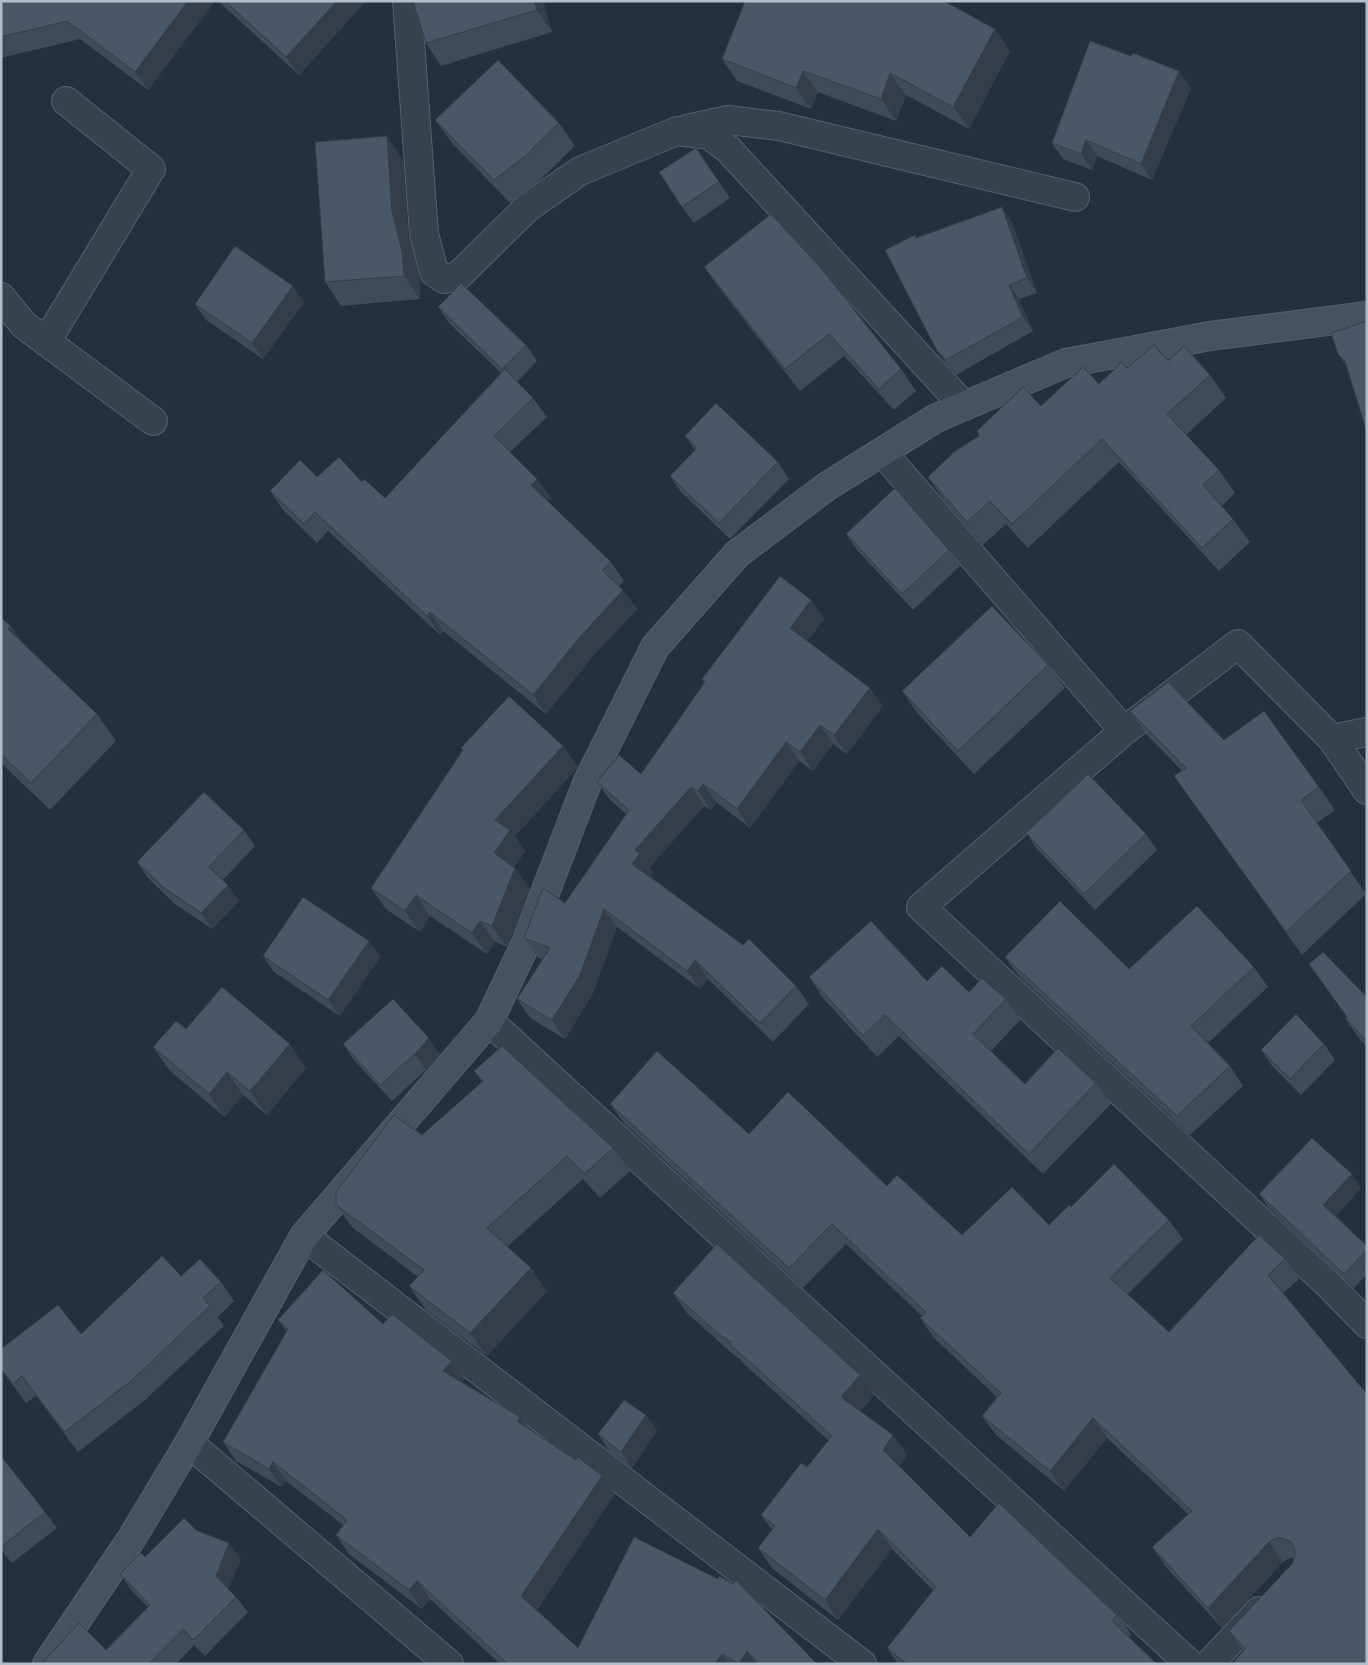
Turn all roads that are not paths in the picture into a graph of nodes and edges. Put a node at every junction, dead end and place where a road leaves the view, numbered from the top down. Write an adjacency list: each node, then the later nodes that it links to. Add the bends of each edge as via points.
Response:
1 (407, 1): 3 (street, via 424,234 434,272 444,279 458,276 527,208 580,171)
2 (66, 101): 7 (street, via 151,169)
3 (678, 130): 4 (street, via 728,120 779,126); 8 (street, via 709,135 729,150)
4 (1076, 197)
5 (1, 297): 7 (street, via 24,326)
6 (1367, 316): 8 (street, via 1210,336 1066,363)
7 (46, 342): 9 (street)
8 (964, 406): 10 (street, via 936,418)
9 (153, 421)
10 (882, 452): 11 (street); 15 (street, via 826,487 738,554 655,647 588,784 525,945)
11 (1124, 731): 13 (street, via 1238,644); 17 (street, via 921,907 1329,1285)
12 (1367, 732): 13 (street)
13 (1332, 739): 14 (street)
14 (1367, 790)
15 (489, 1021): 16 (street); 23 (street)
16 (304, 1236): 18 (street); 22 (street)
17 (1367, 1324)
18 (189, 1443): 20 (street, via 130,1541); 21 (street)
19 (1275, 1594): 24 (street)
20 (47, 1664)
21 (449, 1664)
22 (862, 1664)
23 (1190, 1664)
24 (1209, 1664)

